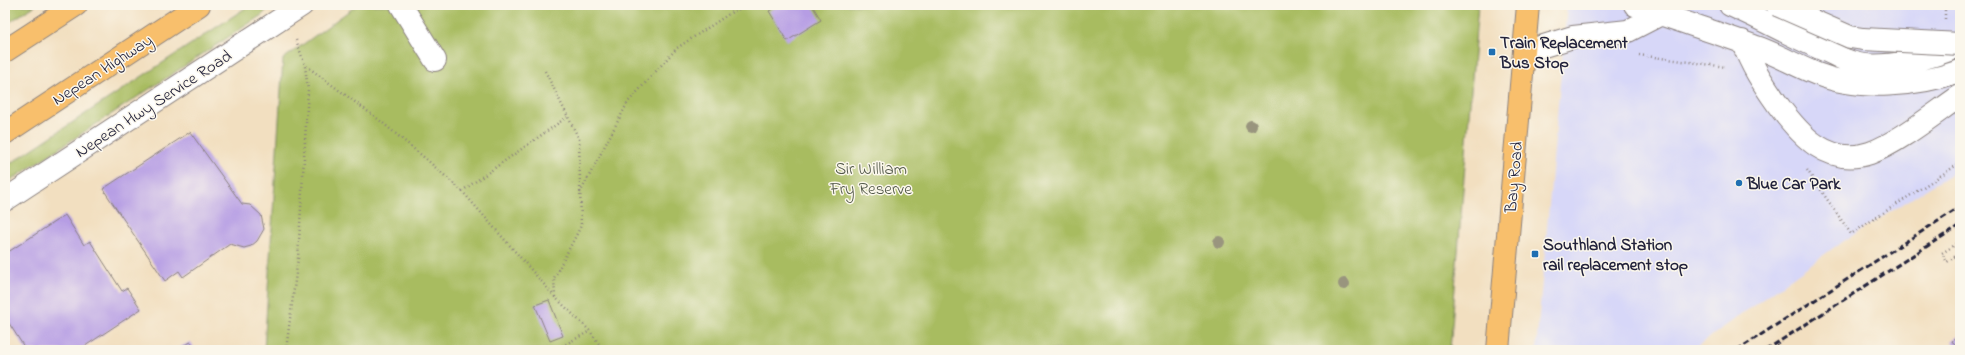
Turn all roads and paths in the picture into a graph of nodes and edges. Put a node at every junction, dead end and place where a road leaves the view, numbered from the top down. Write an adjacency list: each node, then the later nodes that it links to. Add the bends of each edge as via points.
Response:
1 (76, 5): 13 (main road)
2 (199, 5): 23 (main road, Nepean Highway)
3 (401, 5): 16 (street)
4 (750, 5): 27 (path, via 732,12 677,48 628,102)
5 (1528, 5): 14 (main road, Bay Road)
6 (1635, 5): 10 (street)
7 (1730, 5): 12 (street, via 1794,37 1851,62 1866,65 1910,62)
8 (1777, 5): 12 (street, bridge, via 1850,37 1863,40)
9 (294, 10): 17 (path); 28 (street, Nepean Hwy Service Road)
10 (1661, 14): 11 (street); 14 (street, via 1628,31 1573,37)
11 (1742, 42): 20 (street, via 1834,80 1877,85 1914,81); 21 (street, via 1752,67 1797,131 1810,142 1838,155 1854,156 1880,149)
12 (1960, 45)
13 (5, 51)
14 (1524, 52): 36 (main road, Bay Road)
15 (1638, 54): 18 (path)
16 (435, 60)
17 (305, 65): 26 (path, via 378,119); 33 (path, via 308,90 298,258)
18 (1729, 68)
19 (545, 71): 22 (path)
20 (1960, 71)
21 (1960, 96)
22 (567, 117): 26 (path); 27 (path, via 579,139)
23 (5, 133)
24 (1960, 163): 25 (path, via 1851,234)
25 (1803, 164)
26 (462, 191): 31 (path)
27 (580, 193): 31 (path, via 581,226 554,278)
28 (5, 200)
29 (1960, 242): 30 (path, via 1942,253 1947,262)
30 (1960, 253)
31 (555, 297): 32 (path)
32 (590, 331): 34 (path); 35 (path)
33 (286, 350)
34 (555, 350)
35 (603, 350)
36 (1498, 350)

